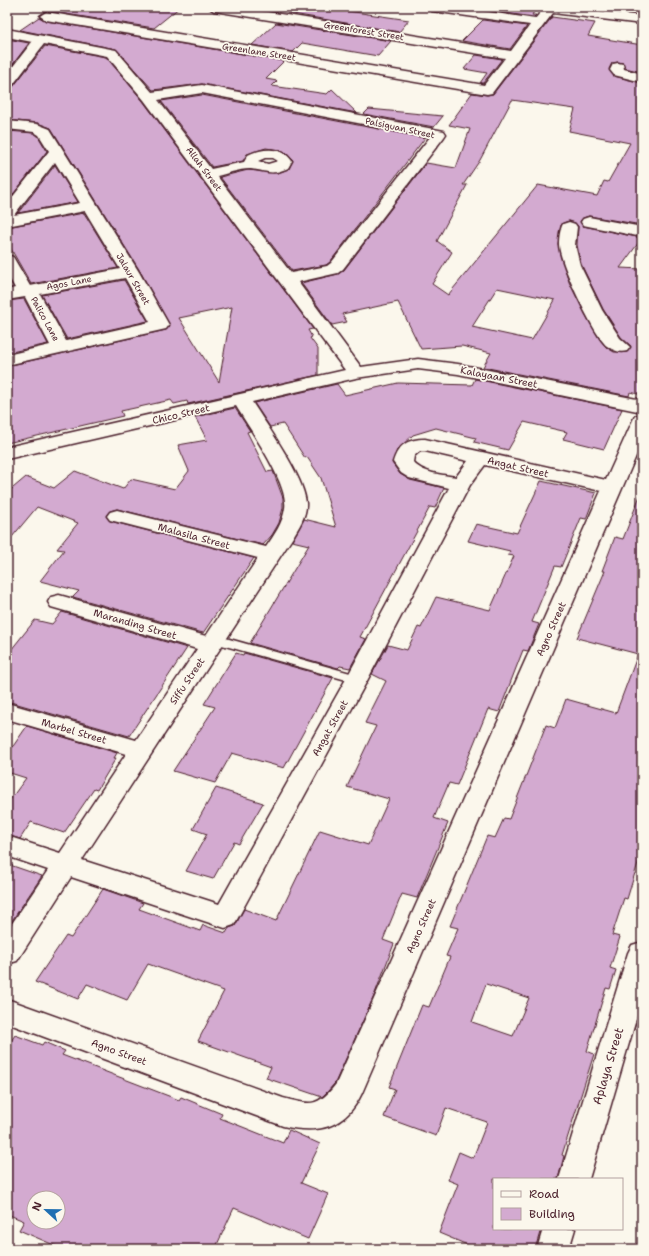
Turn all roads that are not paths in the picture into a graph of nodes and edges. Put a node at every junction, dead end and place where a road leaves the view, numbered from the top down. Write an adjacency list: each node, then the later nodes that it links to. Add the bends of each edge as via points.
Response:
1 (59, 7): 9 (street, Greenlane Street, via 46,16 487,90)
2 (214, 7): 9 (street, Greenforest Street)
3 (432, 7): 6 (street)
4 (551, 8): 5 (street); 6 (street)
5 (642, 20)
6 (539, 23): 9 (street)
7 (7, 33): 8 (street, Allah Street)
8 (41, 39): 12 (street); 13 (street, Allah Street, via 111,53)
9 (514, 55)
10 (618, 67): 11 (street, via 619,72)
11 (642, 78)
12 (7, 83)
13 (149, 97): 17 (street, Allah Street); 26 (street, Palsiguan Street, via 202,89 439,134 337,266 332,270)
14 (7, 125): 15 (street, Jalaur Street, via 37,128 45,132)
15 (56, 152): 18 (street, Jalaur Street); 19 (street)
16 (253, 164): 17 (street)
17 (207, 174): 26 (street, Allah Street)
18 (88, 206): 20 (street); 25 (street, Jalaur Street)
19 (7, 214)
20 (7, 221)
21 (589, 222): 23 (street)
22 (569, 227): 29 (street, via 567,245 572,265 593,310 613,342)
23 (642, 232)
24 (7, 260): 27 (street, Palico Lane)
25 (131, 272): 27 (street, Agos Lane); 30 (street, Jalaur Street, via 160,325)
26 (287, 279): 32 (street, Allah Street)
27 (27, 291): 28 (street, Agos Lane); 30 (street, Palico Lane)
28 (7, 295)
29 (621, 346)
30 (61, 348): 31 (street, Jalaur Street)
31 (7, 360)
32 (356, 373): 33 (street, Chico Street); 34 (street, Kalayaan Street, via 418,364 439,366)
33 (241, 400): 36 (street, Chico Street); 41 (street, Siffu Street, via 295,495 294,516)
34 (642, 406)
35 (642, 420): 39 (street, Agno Street)
36 (7, 453)
37 (480, 458): 38 (street, Angat Street); 38 (street, via 426,445 415,445 404,454 404,466 418,475); 39 (street, Angat Street)
38 (461, 484): 44 (street, Angat Street)
39 (612, 488): 51 (street, Agno Street, via 347,1093 337,1107 327,1115 315,1118 283,1112)
40 (117, 516): 41 (street, Malasila Street)
41 (271, 556): 43 (street, Siffu Street)
42 (59, 602): 43 (street, Maranding Street)
43 (213, 642): 44 (lane); 46 (street, Siffu Street)
44 (357, 679): 48 (street, Angat Street, via 225,916)
45 (7, 711): 46 (street, Marbel Street)
46 (141, 750): 48 (street, Siffu Street)
47 (7, 846): 48 (street, Angat Street)
48 (66, 864): 49 (street, Siffu Street)
49 (7, 953)
50 (642, 953): 52 (street, Aplaya Street)
51 (7, 1011)
52 (574, 1178)
53 (559, 1230): 54 (street)
54 (553, 1249)

